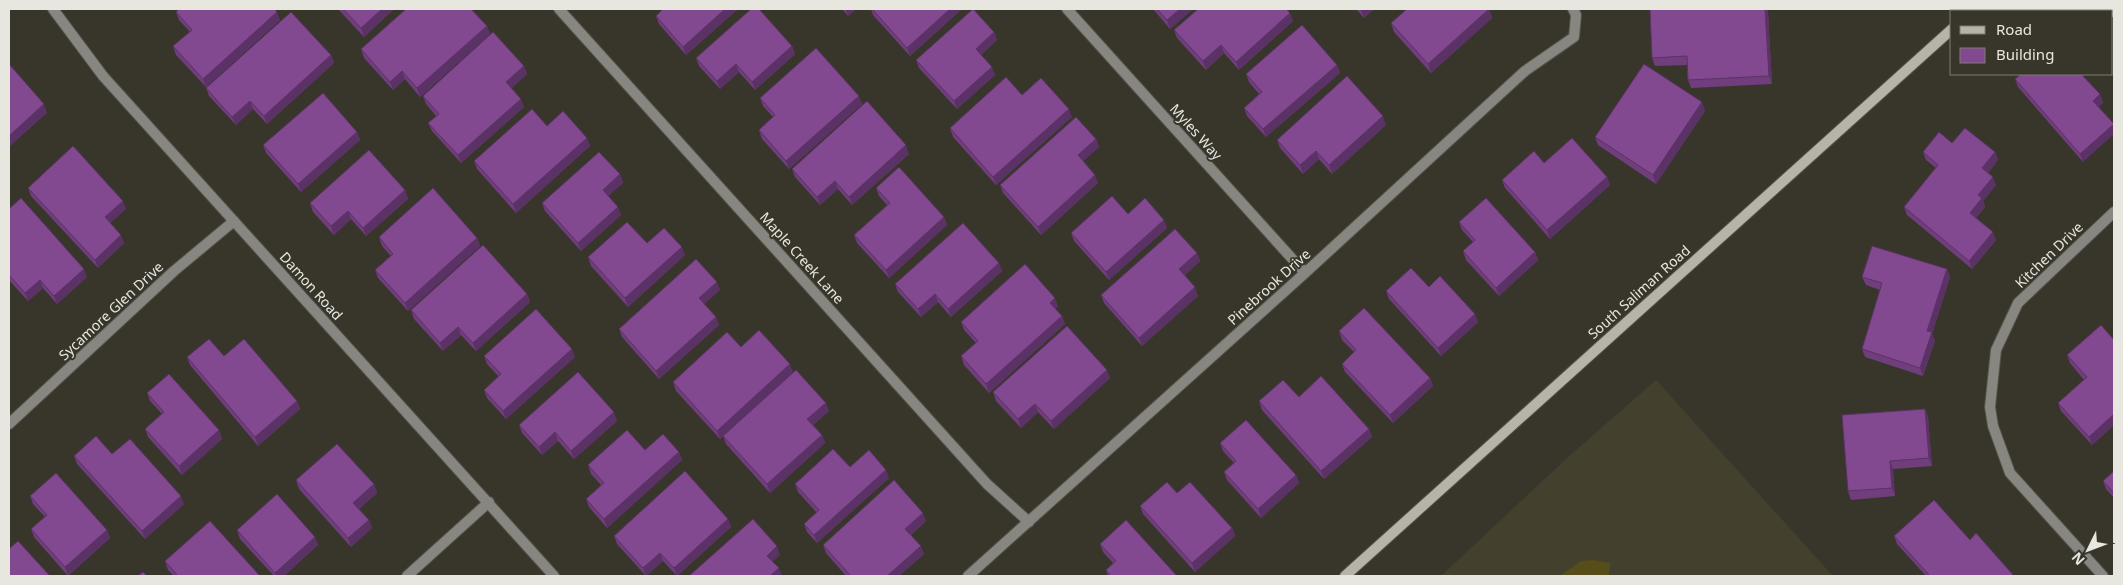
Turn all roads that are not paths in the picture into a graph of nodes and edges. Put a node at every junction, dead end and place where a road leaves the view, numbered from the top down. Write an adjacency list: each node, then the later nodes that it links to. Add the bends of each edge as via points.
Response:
1 (53, 9): 7 (street, Damon Road, via 103,76)
2 (559, 9): 11 (street, Maple Creek Lane, via 987,484)
3 (1067, 9): 8 (street, Myles Way)
4 (1574, 12): 8 (street, Pinebrook Drive, via 1574,37 1525,71)
5 (1950, 32): 15 (street, South Saliman Road)
6 (2114, 212): 16 (street, Kitchen Drive, via 2018,303 1996,350 1990,407 1993,426 2010,473)
7 (234, 221): 9 (street, Sycamore Glen Drive, via 174,271); 10 (street, Damon Road)
8 (1305, 273): 11 (street, Pinebrook Drive)
9 (9, 424)
10 (489, 502): 12 (street); 13 (street, Damon Road)
11 (1029, 522): 14 (street, Pinebrook Drive)
12 (407, 576)
13 (554, 576)
14 (968, 576)
15 (1345, 576)
16 (2102, 576)

